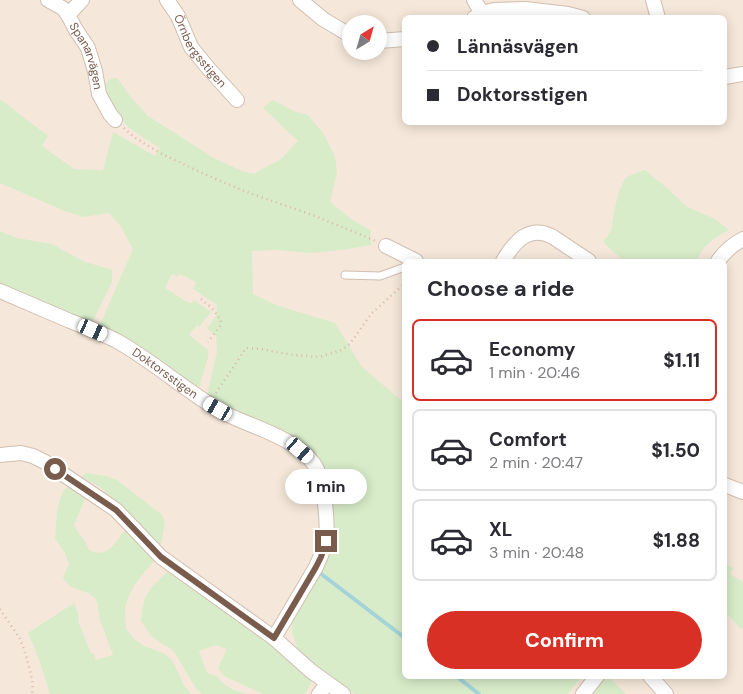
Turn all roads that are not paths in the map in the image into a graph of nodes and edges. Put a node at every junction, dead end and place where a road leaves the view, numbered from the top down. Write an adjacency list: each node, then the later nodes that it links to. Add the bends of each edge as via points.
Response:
1 (48, 0): 7 (street, Spanarvägen)
2 (82, 0): 7 (street)
3 (167, 0): 16 (street, Örnbergsstigen, via 191,46)
4 (300, 0): 11 (street)
5 (474, 0): 8 (street)
6 (653, 0): 10 (street)
7 (68, 15): 17 (street, Spanarvägen, via 88,48 98,94)
8 (478, 15): 9 (street, via 494,10 525,9)
9 (572, 15)
10 (657, 15)
11 (342, 31)
12 (402, 40): 13 (street)
13 (388, 41)
14 (743, 74): 15 (street)
15 (727, 77)
16 (237, 100)
17 (115, 120)
18 (743, 239): 23 (street)
19 (386, 246): 20 (street)
20 (412, 259)
21 (504, 259): 22 (street, via 518,240 540,233 553,237)
22 (586, 259)
23 (719, 259)
24 (402, 268): 25 (lane, via 380,276)
25 (345, 275)
26 (0, 292): 30 (street, Doktorsstigen, via 115,340 208,403 288,442 314,463 322,486 326,541 316,567)
27 (0, 455): 30 (street, via 21,453 45,462 116,510 161,557)
28 (727, 486): 29 (street)
29 (743, 492)
30 (274, 638): 33 (street)
31 (595, 679): 35 (street)
32 (653, 679): 36 (street)
33 (323, 689): 34 (street)
34 (343, 694)
35 (583, 694)
36 (666, 694)

